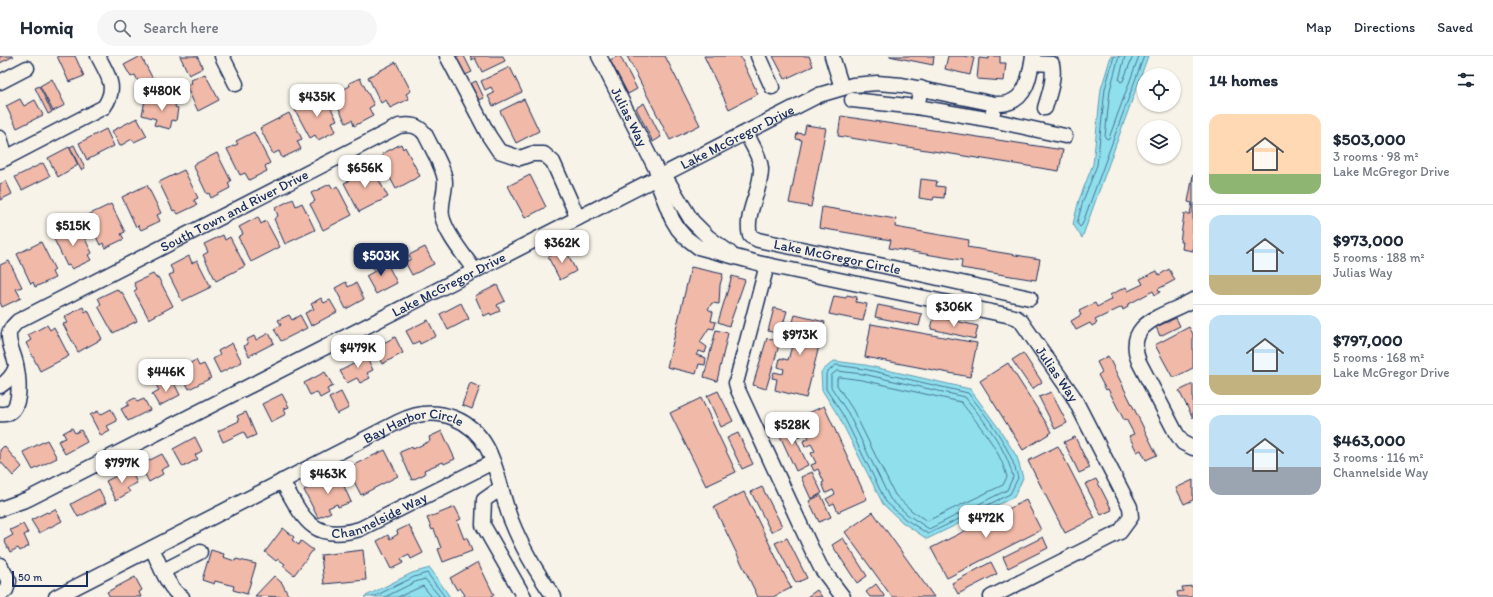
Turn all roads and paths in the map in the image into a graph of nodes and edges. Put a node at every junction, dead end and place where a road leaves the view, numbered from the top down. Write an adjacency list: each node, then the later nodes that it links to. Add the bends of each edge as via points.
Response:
1 (98, 56): 22 (street, via 112,87 110,98 104,107)
2 (222, 56): 10 (street)
3 (447, 56): 24 (street, via 488,136 499,151 520,158 531,154 544,154 553,162)
4 (599, 56): 23 (street, Julias Way)
5 (758, 56): 11 (street)
6 (832, 56): 12 (street)
7 (1033, 59): 15 (street, Lake McGregor Drive, via 1025,89 1018,98 1008,103); 17 (street, via 1052,64 1051,88)
8 (27, 68): 9 (street)
9 (0, 82)
10 (236, 84)
11 (772, 87)
12 (842, 88): 13 (street, Lake McGregor Drive, via 866,83); 19 (street, Lake McGregor Drive, via 808,100)
13 (921, 88): 15 (street, Lake McGregor Drive); 16 (street)
14 (852, 100): 16 (street)
15 (995, 104): 18 (street)
16 (918, 107): 18 (street)
17 (1045, 108)
18 (992, 120): 20 (street)
19 (746, 133): 23 (street, Lake McGregor Drive); 27 (street, Lake McGregor Circle, via 761,168 749,218 750,236 758,240)
20 (1065, 136)
21 (0, 138): 22 (street)
22 (3, 160)
23 (660, 177): 24 (street, Lake McGregor Drive); 25 (street, Julias Way, via 672,219 685,237 698,247)
24 (578, 218): 26 (street, Lake McGregor Drive)
25 (767, 265): 48 (street, via 736,383 813,552); 49 (street, Julias Way, via 1017,318 1073,396 1130,507 1131,517 1120,532)
26 (475, 271): 29 (street, South Town and River Drive, via 444,220 442,202 445,178 437,159 422,130 406,124 391,129 22,318 14,324 10,332); 37 (street, Lake McGregor Drive)
27 (1030, 298)
28 (1193, 300): 32 (street, via 1148,323 1140,330 1135,340 1135,352 1176,433 1183,443)
29 (16, 365): 30 (street, via 16,369); 31 (street, via 18,402 15,409 9,413)
30 (0, 386)
31 (0, 414)
32 (1193, 448)
33 (493, 462): 34 (street, Bay Harbor Circle, via 484,440 461,420 448,415 423,413 410,416); 34 (street, Channelside Way, via 360,529 345,533 329,533 316,528 302,516); 35 (street, Bay Harbor Circle)
34 (282, 481): 39 (street, Bay Harbor Circle)
35 (501, 488): 46 (street, via 484,500 483,525); 47 (street, Bay Harbor Circle, via 519,538)
36 (0, 499): 37 (street, Lake McGregor Drive)
37 (28, 499): 38 (street, Lake McGregor Drive)
38 (0, 509)
39 (152, 548): 42 (street); 44 (street, Bay Harbor Circle)
40 (200, 552): 42 (street)
41 (0, 564): 43 (street, via 9,581 6,590)
42 (163, 571): 45 (street, via 172,587)
43 (0, 594)
44 (56, 597)
45 (182, 597)
46 (524, 597)
47 (554, 597)
48 (843, 597)
49 (991, 597)

